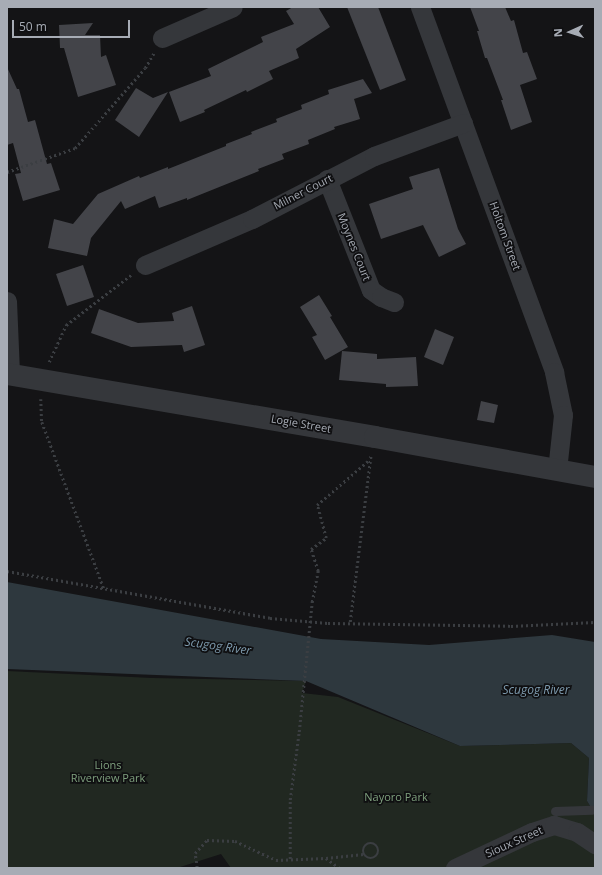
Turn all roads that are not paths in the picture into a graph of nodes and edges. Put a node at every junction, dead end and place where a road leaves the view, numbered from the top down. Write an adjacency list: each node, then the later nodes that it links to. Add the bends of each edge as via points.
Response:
1 (233, 7): 3 (street)
2 (420, 7): 4 (street, Holtom Street)
3 (162, 38)
4 (463, 123): 5 (street, Milner Court, via 374,156); 10 (street, Holtom Street, via 554,372 562,415)
5 (327, 179): 6 (street, Milner Court, via 252,219); 8 (street, Moynes Court, via 371,290 381,298)
6 (145, 265)
7 (7, 301): 9 (street)
8 (394, 302)
9 (9, 374): 10 (street, Logie Street)
10 (557, 470): 11 (street, Logie Street)
11 (595, 477)
12 (592, 810): 13 (lane)
13 (555, 811)
14 (595, 844): 15 (street, Sioux Street, via 578,832 554,825 532,832)
15 (455, 868)

